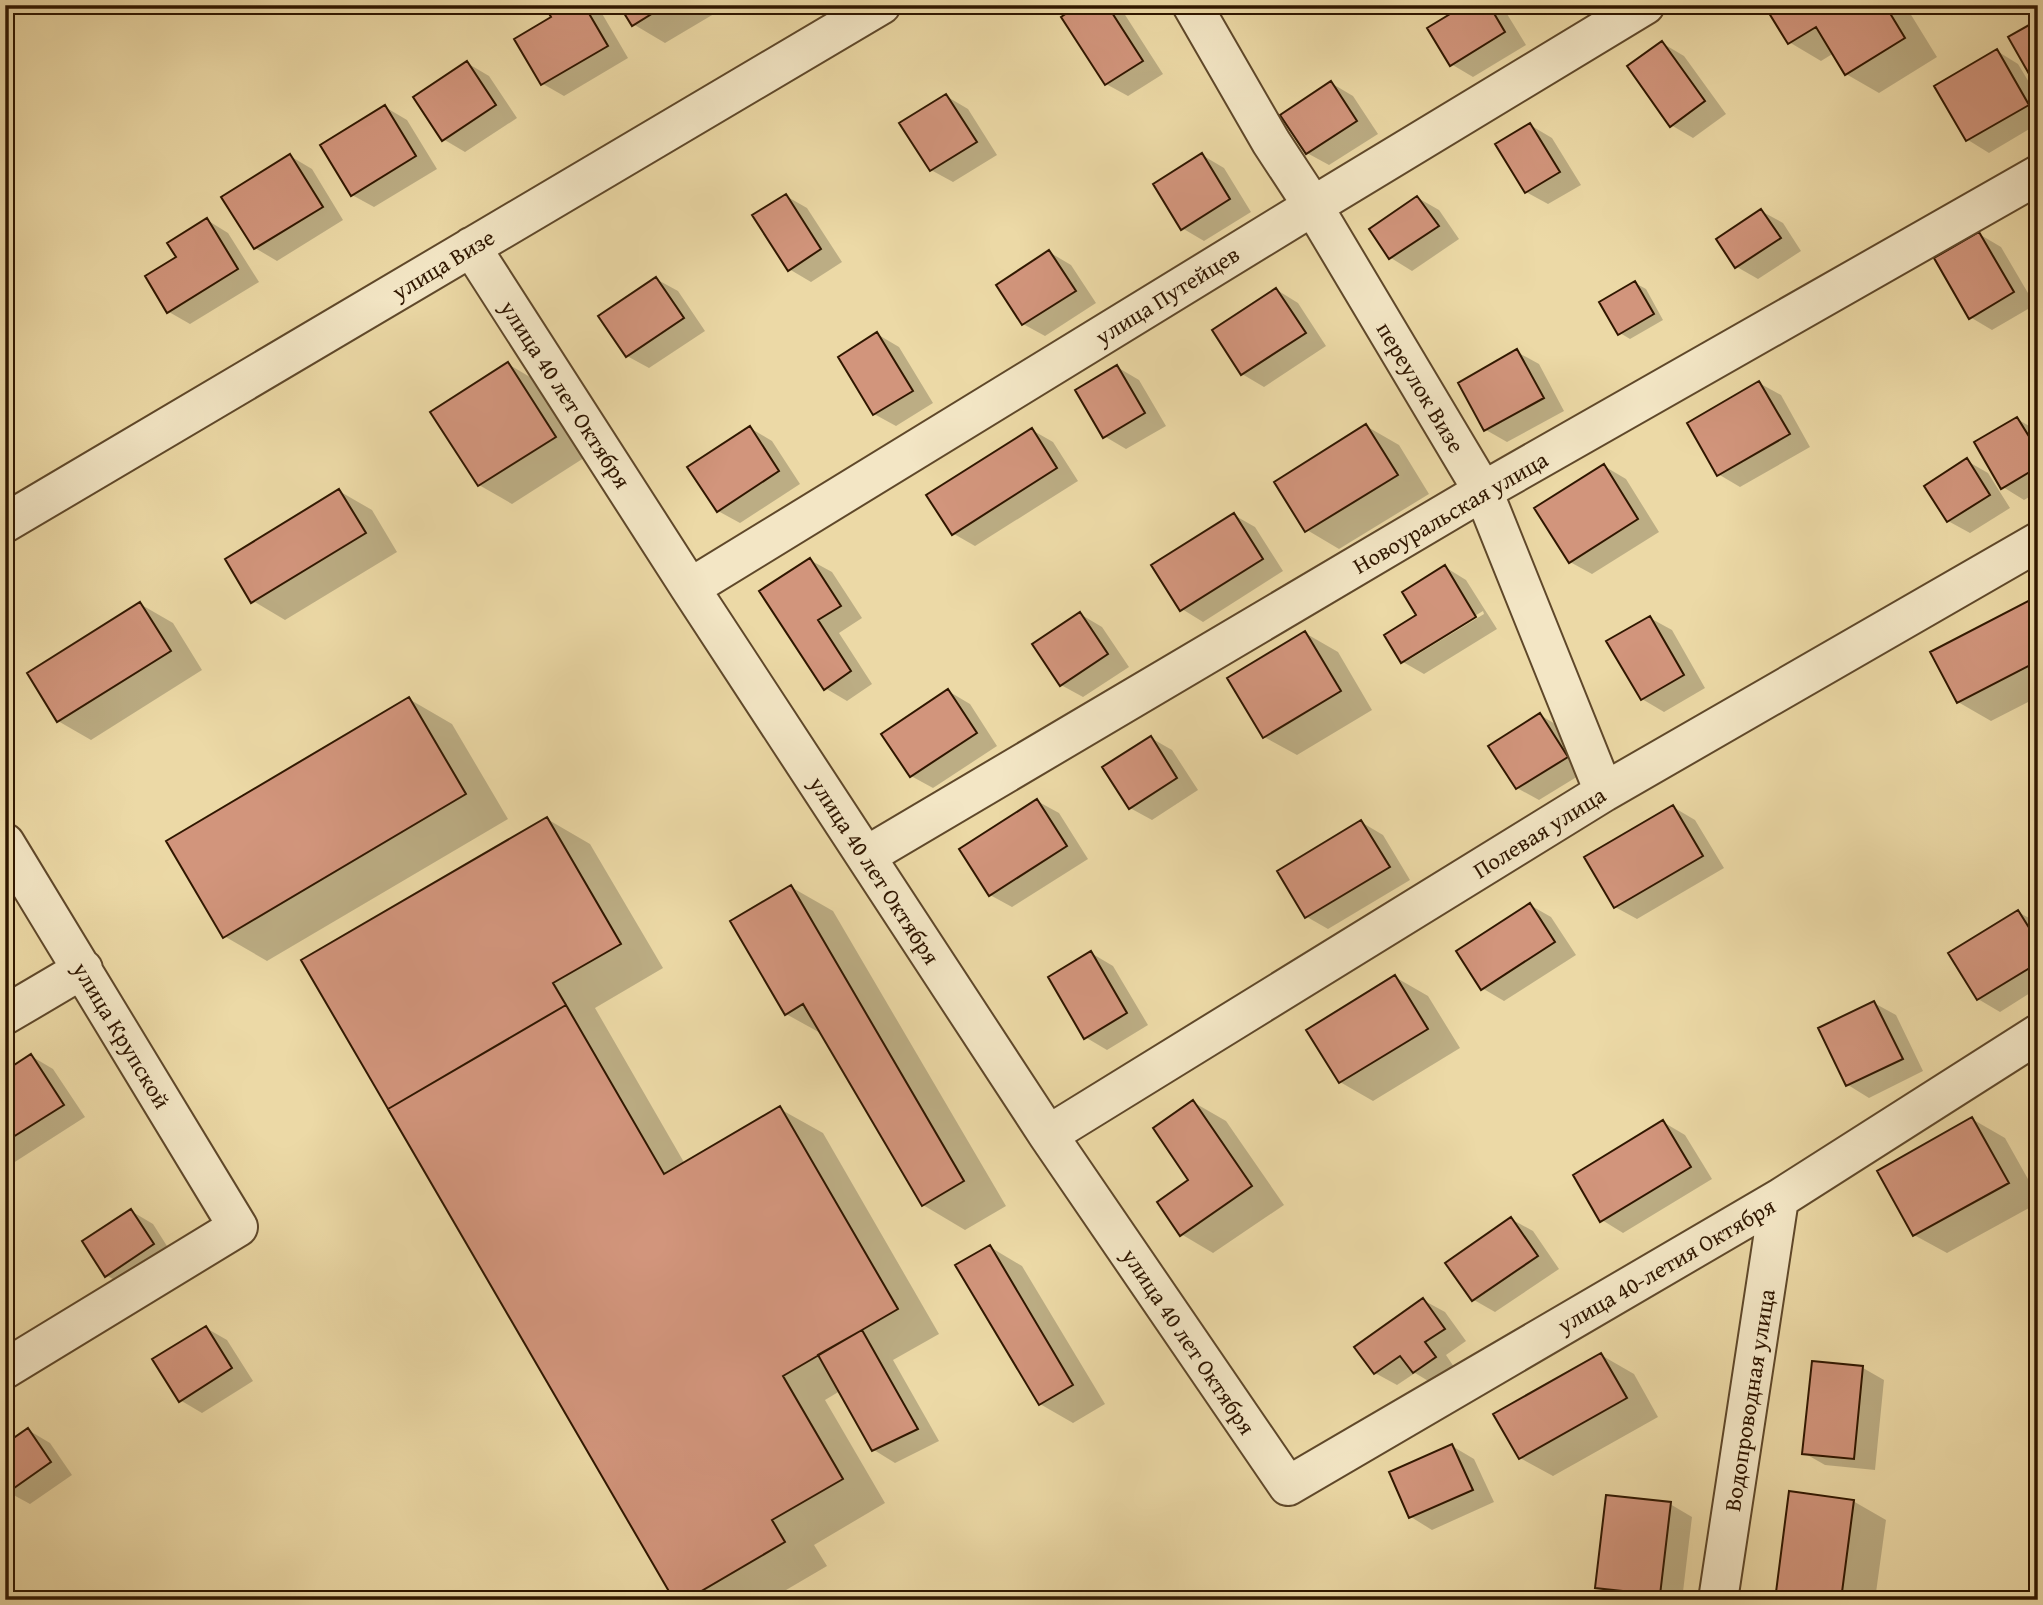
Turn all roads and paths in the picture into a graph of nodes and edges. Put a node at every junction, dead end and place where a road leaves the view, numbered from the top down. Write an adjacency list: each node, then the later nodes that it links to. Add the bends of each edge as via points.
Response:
1 (881, 5): 6 (street, улица Визе)
2 (1192, 5): 5 (street, переулок Визе)
3 (1645, 5): 5 (street, улица Путейцев)
4 (2038, 175): 7 (street, Новоуральская улица)
5 (1313, 206): 7 (street, переулок Визе); 10 (street, улица Путейцев)
6 (471, 247): 8 (street, улица Визе); 10 (street, улица 40 лет Октября)
7 (1483, 491): 11 (street, переулок Визе); 13 (street, Новоуральская улица)
8 (5, 523)
9 (2038, 542): 11 (street, Полевая улица)
10 (690, 588): 13 (street, улица 40 лет Октября)
11 (1604, 792): 17 (street, Полевая улица)
12 (5, 843): 14 (street, улица Крупской)
13 (866, 856): 17 (street, улица 40 лет Октября)
14 (83, 969): 15 (street); 19 (street, улица Крупской, via 238,1227)
15 (5, 1014)
16 (2038, 1034): 18 (street, улица 40-летия Октября)
17 (1048, 1135): 20 (street, улица 40 лет Октября)
18 (1779, 1199): 20 (street, улица 40-летия Октября); 21 (street, Водопроводная улица)
19 (5, 1369)
20 (1288, 1486)
21 (1718, 1600)

